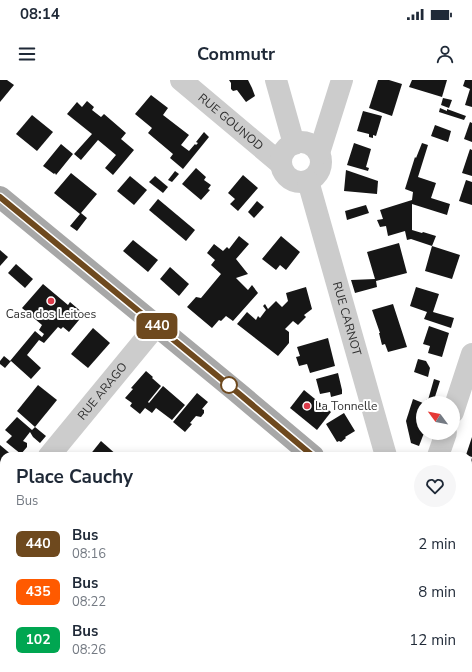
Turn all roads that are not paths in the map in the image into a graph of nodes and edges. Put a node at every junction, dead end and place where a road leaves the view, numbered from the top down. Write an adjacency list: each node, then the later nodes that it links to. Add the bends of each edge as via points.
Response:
1 (181, 80): 6 (street, RUE GOUNOD)
2 (276, 80): 4 (street)
3 (342, 80): 5 (street)
4 (294, 144): 5 (street, via 300,142 311,145); 6 (street, via 284,151)
5 (319, 153): 7 (street, via 321,166 314,178)
6 (281, 164): 7 (street, via 282,170 290,179 296,182)
7 (308, 181): 15 (street, RUE CARNOT)
8 (2, 203): 9 (main road)
9 (156, 326): 13 (street, RUE ARAGO); 14 (main road)
10 (472, 354): 11 (street)
11 (458, 396)
12 (444, 440): 16 (street)
13 (51, 452)
14 (308, 452)
15 (385, 452)
16 (439, 452)

